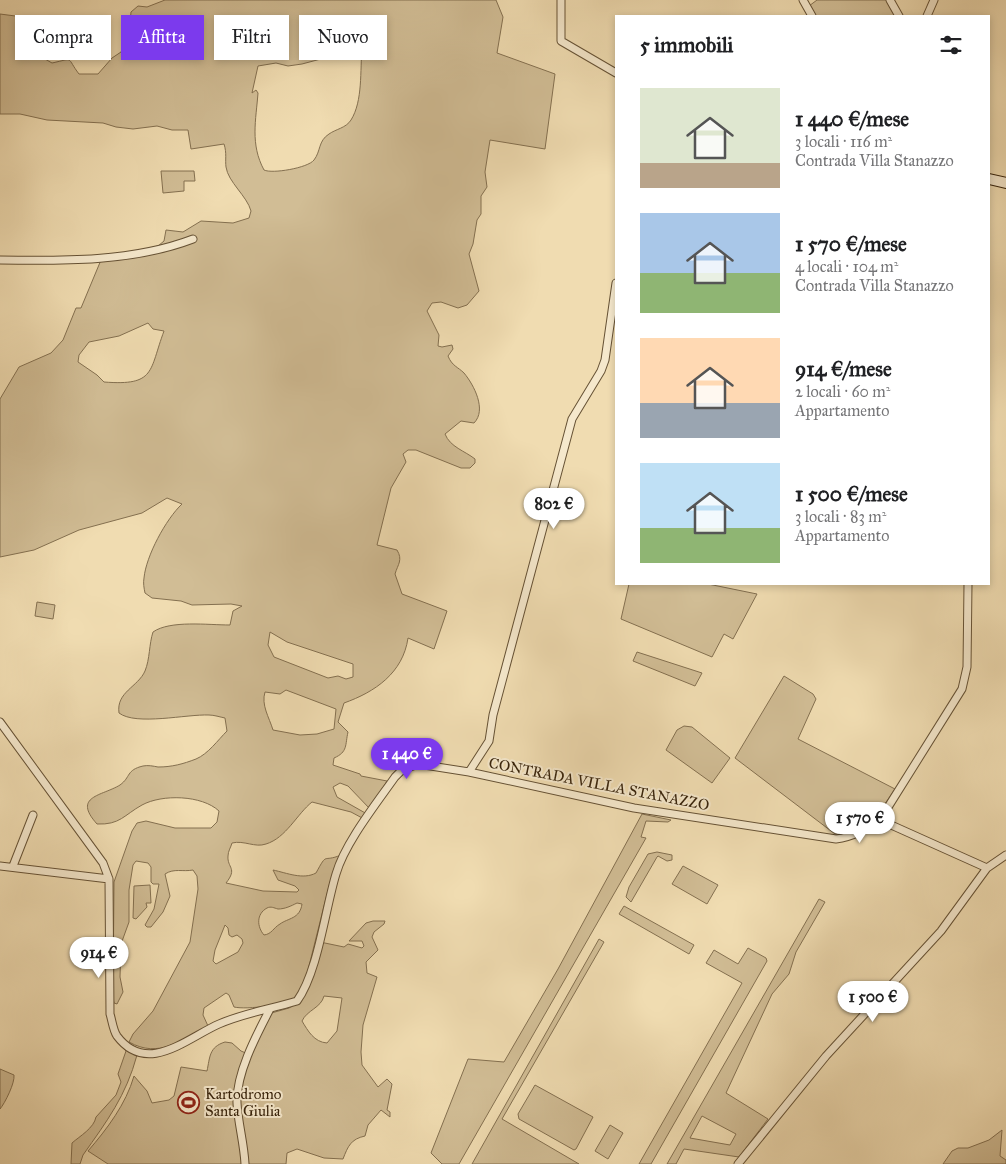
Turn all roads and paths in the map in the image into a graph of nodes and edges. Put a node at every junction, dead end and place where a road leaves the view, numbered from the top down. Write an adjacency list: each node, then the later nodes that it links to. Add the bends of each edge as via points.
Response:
1 (561, 0): 8 (street, via 561,41)
2 (803, 0): 5 (street)
3 (890, 0): 6 (street)
4 (934, 0): 7 (street)
5 (811, 15)
6 (898, 15)
7 (927, 15)
8 (615, 72)
9 (990, 179): 10 (street)
10 (1006, 183)
11 (193, 239): 12 (street, via 169,248 104,258)
12 (0, 260)
13 (615, 290): 16 (street, via 605,360 572,420 493,715 490,742)
14 (968, 585): 18 (street, via 967,667 962,689)
15 (0, 722): 23 (street, via 93,847)
16 (469, 772): 18 (street, CONTRADA VILLA STANAZZO, via 634,808 831,838 845,838); 24 (street, CONTRADA VILLA STANAZZO, via 418,764 395,776 336,872 303,992 297,1001)
17 (32, 815): 21 (street)
18 (880, 820): 22 (street)
19 (1006, 855): 22 (street)
20 (0, 866): 21 (street)
21 (13, 866): 23 (street)
22 (987, 868): 26 (street, via 941,930 826,1056)
23 (110, 879): 24 (street, CONTRADA VILLA STANAZZO, via 110,1014 116,1035 128,1046 148,1055 167,1051 219,1024)
24 (270, 1009): 25 (street, via 242,1075 237,1102)
25 (245, 1164)
26 (738, 1164)

